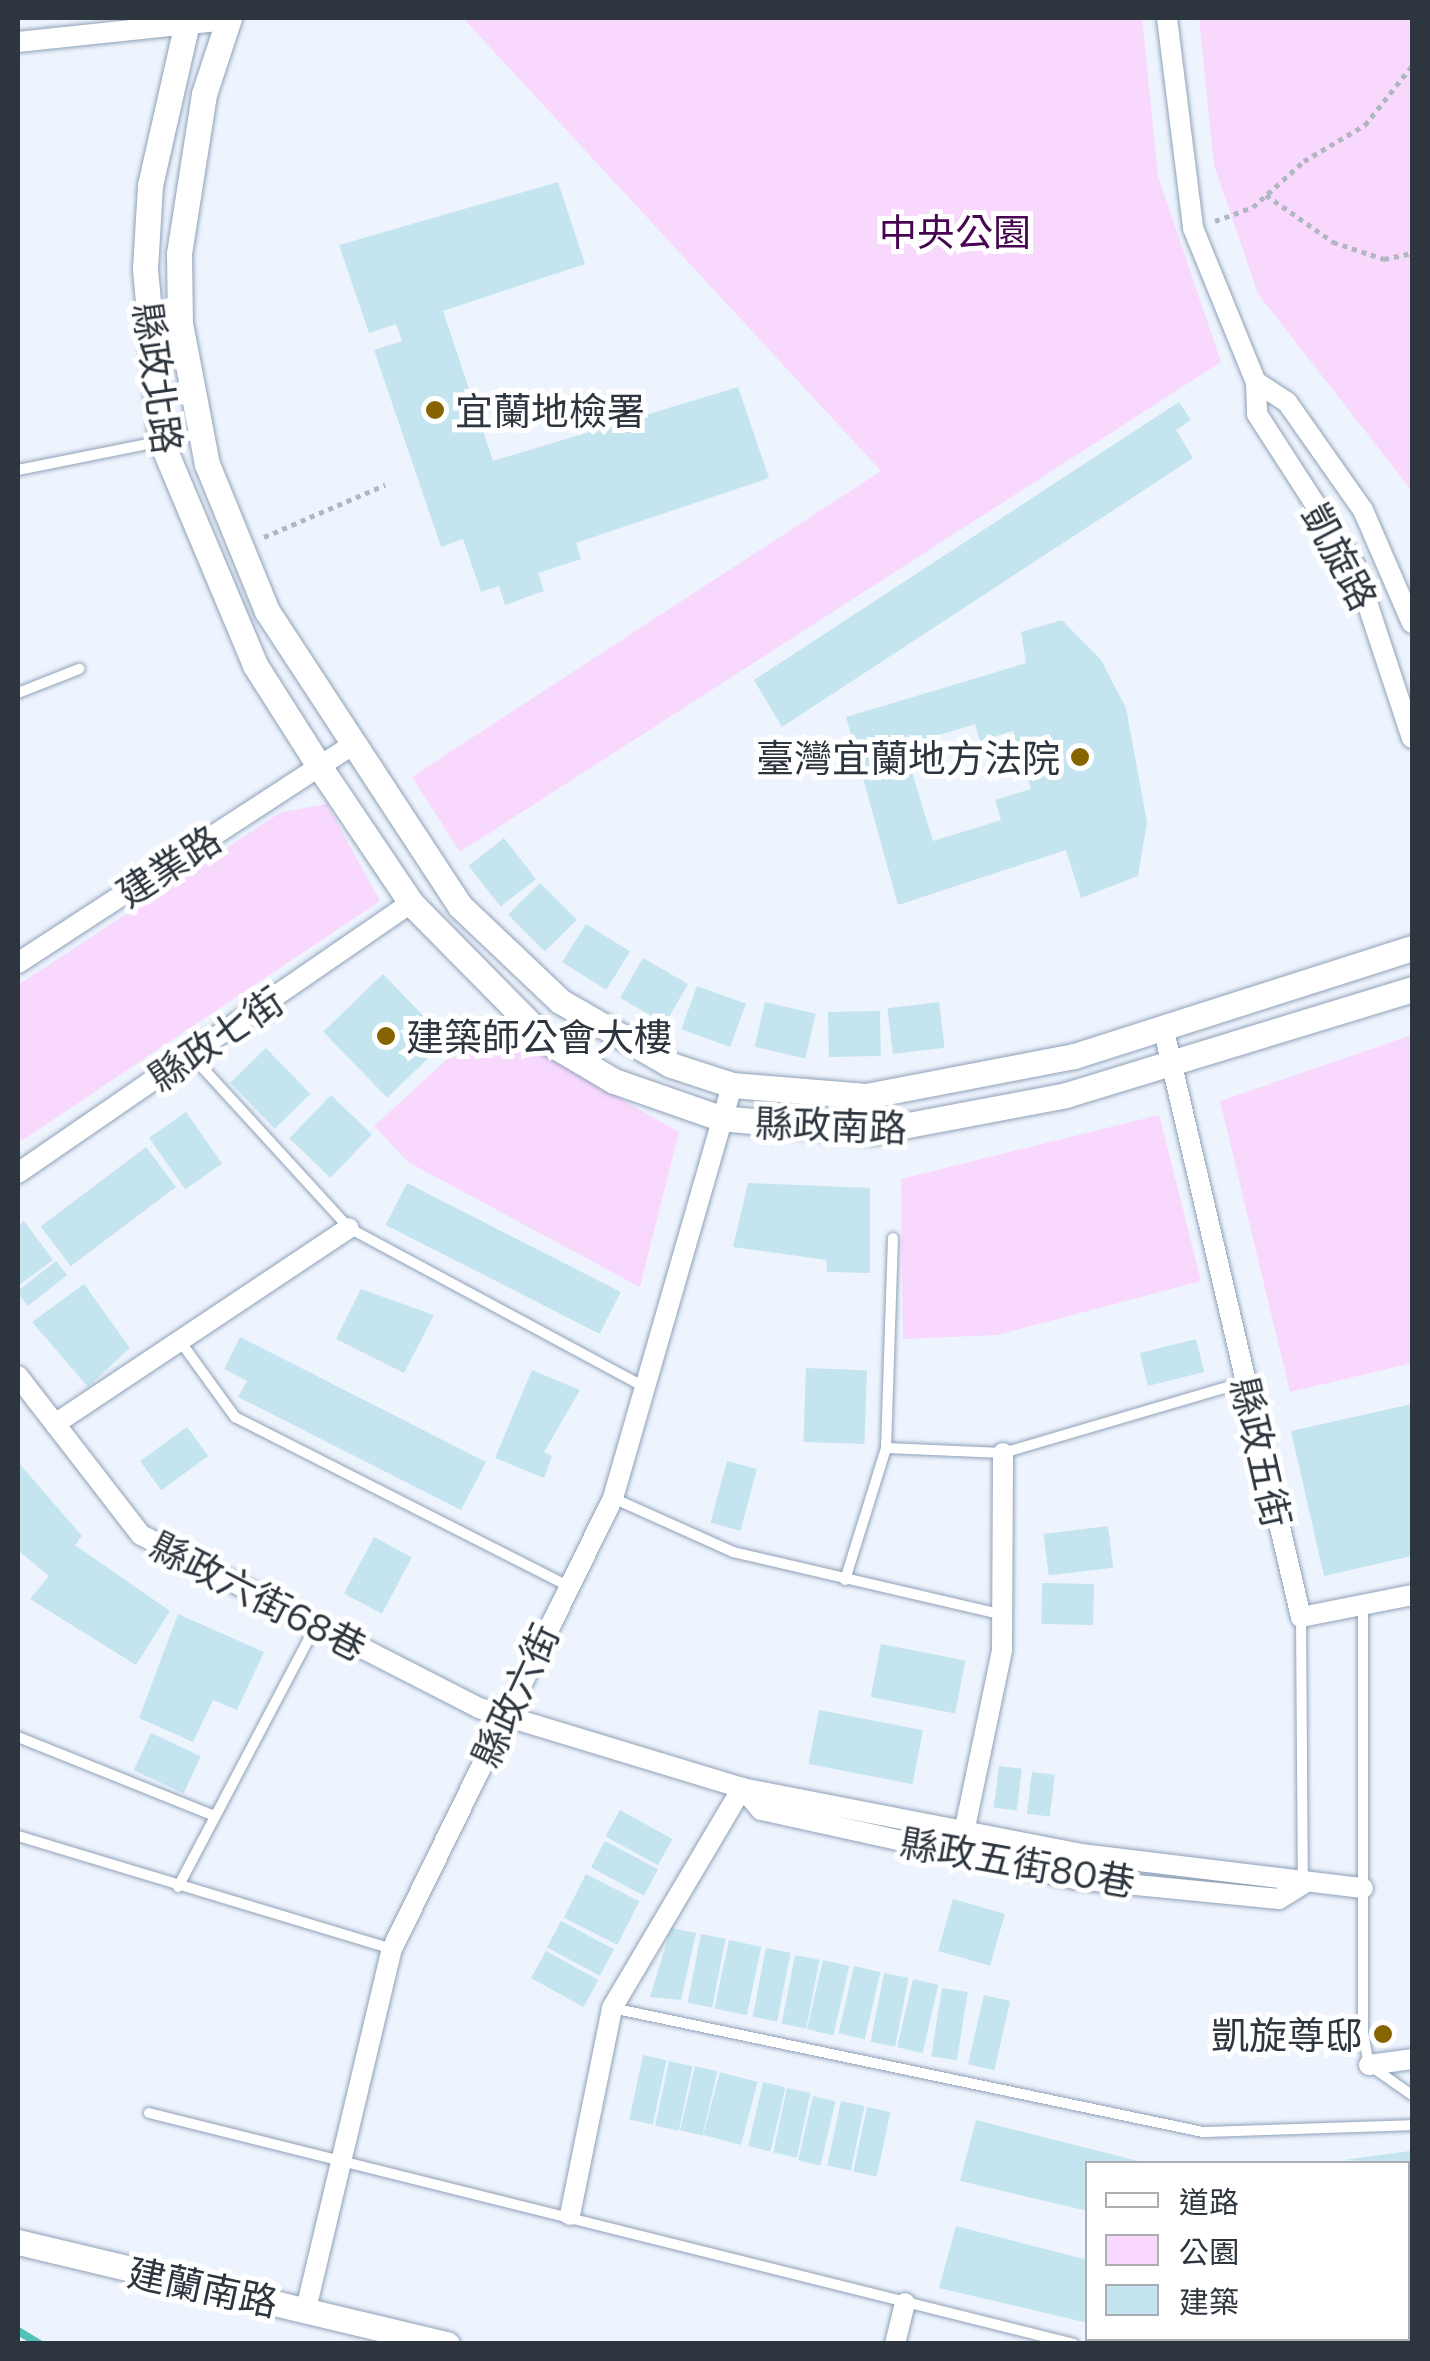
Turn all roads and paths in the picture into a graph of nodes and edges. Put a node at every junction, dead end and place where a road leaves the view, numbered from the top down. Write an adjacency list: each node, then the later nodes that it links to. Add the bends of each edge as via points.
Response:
1 (1167, 18): 7 (street, 凱旋路)
2 (229, 19): 3 (street); 10 (street, 縣政北路, via 182,207 180,324)
3 (186, 21): 4 (street); 11 (street, 縣政北路, via 159,128 145,269)
4 (18, 42)
5 (1412, 66): 6 (path, via 1365,125)
6 (1266, 195): 7 (path); 8 (path, via 1333,242 1384,259)
7 (1193, 228): 9 (street, 凱旋路)
8 (1412, 253)
9 (1256, 382): 15 (street, 凱旋路, via 1288,402 1363,510); 18 (street, 凱旋路, via 1258,414 1355,566)
10 (199, 434): 11 (lane); 14 (street, 縣政北路)
11 (161, 441): 12 (lane); 20 (street, 縣政北路, via 232,617)
12 (18, 470)
13 (385, 485): 14 (path)
14 (238, 548): 19 (street, 縣政北路, via 266,610)
15 (1412, 623)
16 (80, 669): 17 (lane)
17 (18, 693)
18 (1412, 738)
19 (355, 744): 20 (street, 建業路); 28 (street, 縣政南路, via 460,906 507,958 606,1030)
20 (319, 766): 21 (street, 縣政南路); 23 (street, 建業路)
21 (411, 904): 26 (street, 縣政七街); 29 (street, 縣政南路, via 548,1042 614,1081)
22 (1412, 948): 25 (street, 縣政南路)
23 (18, 963)
24 (1412, 989): 27 (street, 縣政南路)
25 (1163, 1027): 27 (street, 縣政五街); 28 (street, 縣政南路, via 941,1088 866,1096)
26 (191, 1055): 30 (street, 縣政七街); 31 (lane)
27 (1172, 1064): 29 (street, 縣政南路, via 952,1124 820,1131); 35 (street, 縣政五街)
28 (732, 1084): 29 (street, 縣政六街)
29 (720, 1118): 36 (street, 縣政六街)
30 (18, 1173)
31 (349, 1228): 33 (street); 36 (lane)
32 (893, 1238): 38 (lane)
33 (180, 1341): 37 (street); 42 (lane, via 236,1416)
34 (18, 1376): 37 (street, 縣政六街68巷)
35 (1245, 1382): 39 (lane); 46 (street, 縣政五街)
36 (644, 1386): 40 (street, 縣政六街)
37 (55, 1424): 47 (street, 縣政六街68巷, via 140,1536)
38 (886, 1448): 39 (lane); 41 (lane)
39 (1003, 1453): 45 (street)
40 (613, 1498): 41 (lane, via 733,1552); 42 (street, 縣政六街)
41 (845, 1580): 45 (lane)
42 (566, 1585): 48 (street, 縣政六街)
43 (1412, 1595): 44 (street)
44 (1362, 1603): 46 (street); 57 (lane)
45 (1006, 1615): 52 (street)
46 (1301, 1617): 55 (lane, 縣政五街)
47 (316, 1624): 48 (street, 縣政六街68巷, via 479,1708); 51 (lane)
48 (506, 1713): 50 (street, 縣政五街80巷); 58 (street, 縣政六街)
49 (18, 1737): 51 (lane)
50 (742, 1788): 52 (street, 縣政五街80巷); 54 (street, 縣政五街80巷, via 761,1810); 59 (street)
51 (214, 1816): 56 (lane)
52 (965, 1828): 54 (street); 55 (street, 縣政五街80巷, via 1081,1854 1280,1873)
53 (18, 1836): 56 (lane)
54 (960, 1853): 55 (street, 縣政五街80巷, via 1075,1879 1279,1898)
55 (1303, 1884): 57 (street, 縣政五街80巷)
56 (178, 1887): 58 (lane)
57 (1363, 1888): 61 (lane)
58 (392, 1949): 65 (street, 縣政六街)
59 (612, 2008): 64 (lane, via 1203,2132); 66 (street)
60 (1412, 2059): 61 (street)
61 (1370, 2065): 62 (lane)
62 (1412, 2094)
63 (148, 2114): 65 (lane)
64 (1412, 2125)
65 (343, 2160): 66 (lane); 69 (street, 縣政六街)
66 (570, 2215): 68 (lane)
67 (18, 2242): 69 (street, 建蘭南路)
68 (905, 2303): 71 (street); 72 (lane)
69 (306, 2309): 70 (street, 建蘭南路)
70 (448, 2344)
71 (895, 2344)
72 (1074, 2344)

